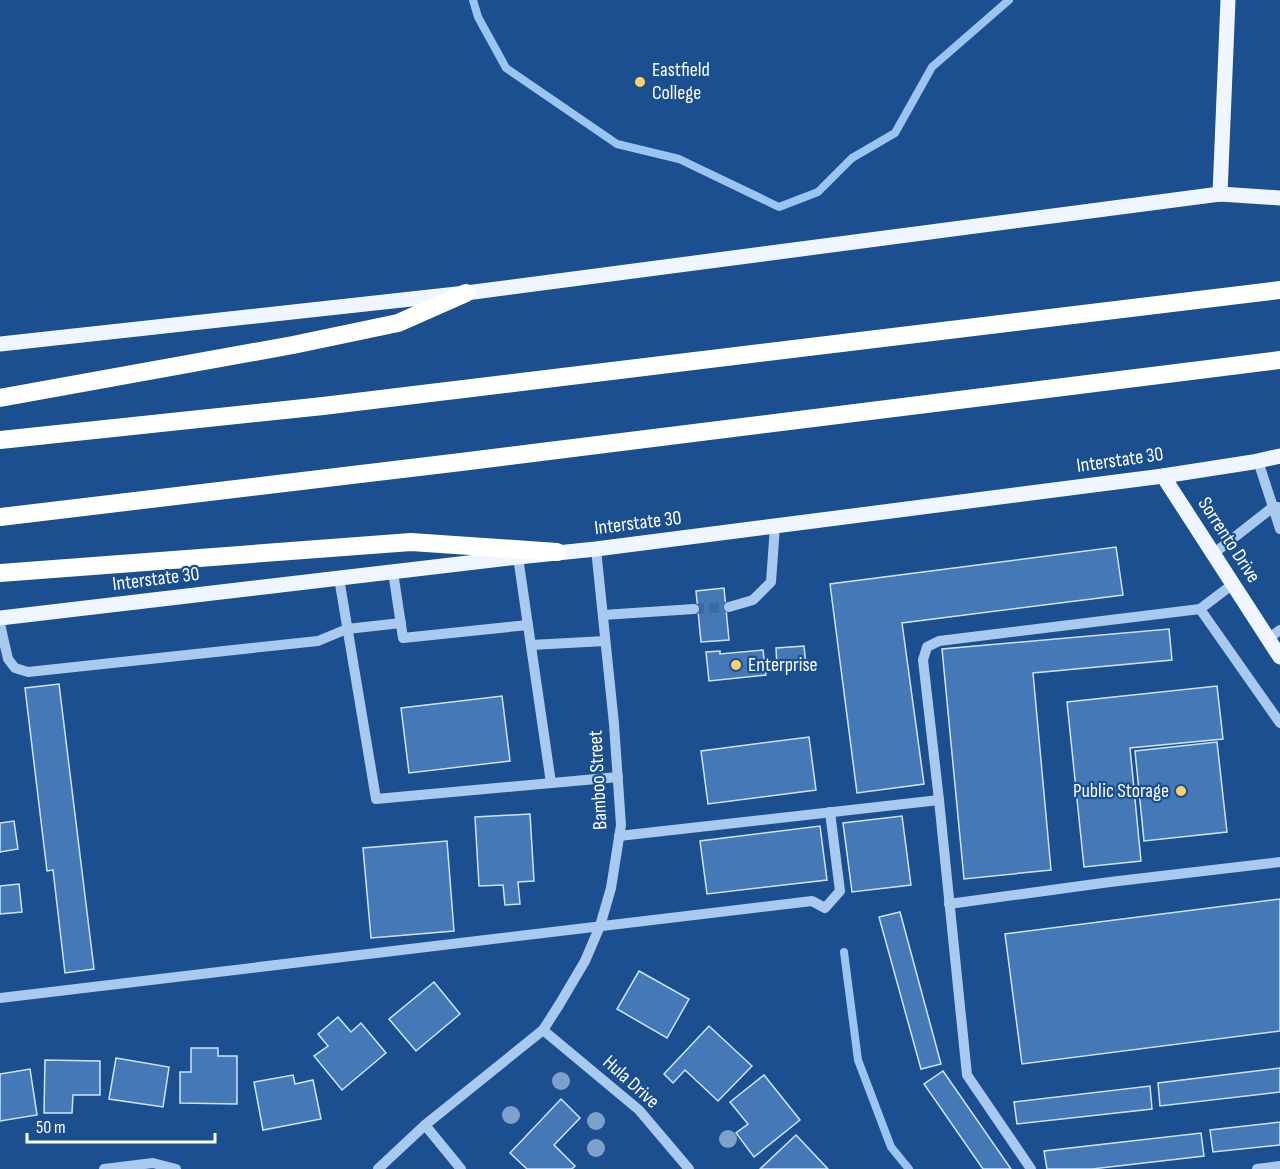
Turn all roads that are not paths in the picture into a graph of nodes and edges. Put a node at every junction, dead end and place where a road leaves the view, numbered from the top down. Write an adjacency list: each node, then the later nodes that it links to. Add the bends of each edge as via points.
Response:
1 (1228, 0): 2 (main road)
2 (1220, 194): 3 (main road); 5 (main road)
3 (1280, 198)
4 (1280, 290): 9 (highway, via 335,404)
5 (466, 293): 6 (main road); 8 (highway, via 398,323)
6 (0, 344)
7 (1280, 360): 14 (highway)
8 (0, 398)
9 (0, 440)
10 (1280, 456): 11 (main road, Interstate 30)
11 (1258, 461): 12 (main road, Interstate 30); 13 (street)
12 (1163, 476): 15 (main road, Interstate 30); 19 (main road, Sorrento Drive)
13 (1276, 507): 16 (street); 19 (street)
14 (0, 517)
15 (775, 526): 17 (main road, Interstate 30); 25 (street, via 771,582 753,600)
16 (1280, 529)
17 (596, 549): 18 (main road, Interstate 30); 28 (street, Bamboo Street)
18 (557, 552): 20 (main road, Interstate 30); 22 (highway, via 411,542)
19 (1213, 554): 24 (main road, Sorrento Drive)
20 (518, 557): 21 (main road, Interstate 30); 32 (street)
21 (393, 572): 23 (main road, Interstate 30); 30 (street)
22 (0, 573)
23 (339, 578): 29 (main road, Interstate 30); 33 (street)
24 (1233, 584): 27 (street); 34 (main road, Sorrento Drive)
25 (729, 608)
26 (694, 609): 28 (street)
27 (1200, 609): 38 (street); 41 (street, via 939,641 927,647 923,660)
28 (603, 615): 35 (street, Bamboo Street)
29 (0, 618)
30 (401, 623): 32 (street, via 403,638); 33 (street)
31 (0, 624): 33 (street, via 8,659 15,668 28,672 318,641)
32 (528, 625): 36 (street)
33 (347, 629): 40 (street, via 376,799)
34 (1274, 635): 37 (main road, Sorrento Drive)
35 (605, 641): 36 (street); 39 (street, Bamboo Street)
36 (531, 645): 40 (street)
37 (1280, 657)
38 (1280, 723)
39 (618, 777): 40 (street); 43 (street, Bamboo Street)
40 (551, 783)
41 (939, 800): 42 (street); 45 (street)
42 (830, 812): 43 (street); 46 (street, via 840,891 825,908 812,901)
43 (620, 836): 46 (street, Bamboo Street)
44 (1280, 862): 45 (street)
45 (950, 904): 57 (street, via 966,1075)
46 (600, 926): 47 (street); 48 (street, Bamboo Street, via 585,961)
47 (0, 998)
48 (543, 1030): 49 (street, Bamboo Street); 56 (street, Hula Drive, via 639,1110)
49 (425, 1125): 54 (street, Bamboo Street); 55 (street)
50 (1280, 1166): 58 (street)
51 (123, 1168): 52 (street); 53 (street, via 153,1163)
52 (104, 1169)
53 (176, 1169)
54 (378, 1169)
55 (461, 1169)
56 (689, 1169)
57 (1031, 1169)
58 (1257, 1169)

